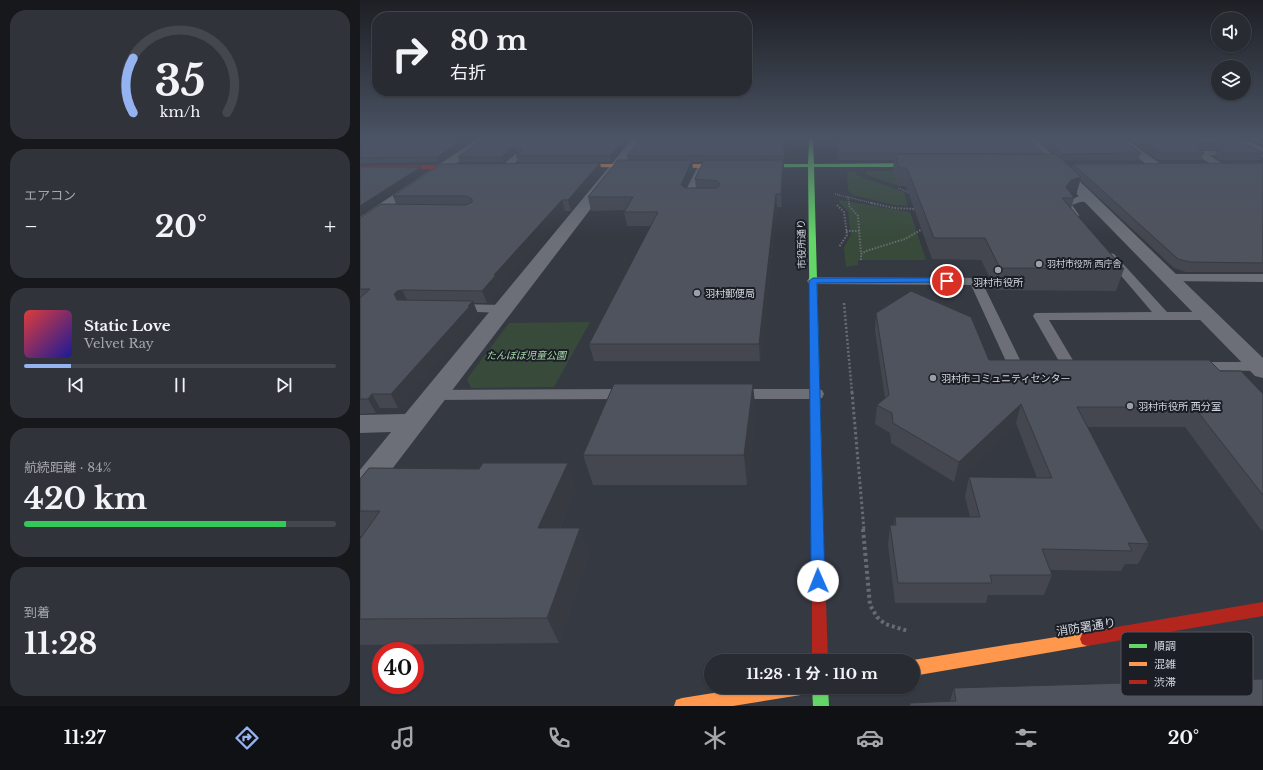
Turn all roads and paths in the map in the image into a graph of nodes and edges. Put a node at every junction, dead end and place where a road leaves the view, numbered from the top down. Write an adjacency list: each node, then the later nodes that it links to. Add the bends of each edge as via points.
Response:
1 (437, 172): 13 (street)
2 (612, 172): 28 (street)
3 (699, 172): 9 (lane, via 688,196)
4 (811, 172): 25 (street, 市役所通り)
5 (1062, 172): 11 (street)
6 (894, 187): 8 (path)
7 (834, 194): 10 (path)
8 (914, 195)
9 (708, 197)
10 (848, 197): 12 (path, via 894,208); 19 (path, via 849,206 858,216)
11 (1091, 199): 17 (lane, via 1079,199 1067,204); 23 (street)
12 (919, 209)
13 (378, 211): 14 (lane); 16 (street)
14 (401, 211)
15 (924, 221): 21 (path, via 926,227 909,237)
16 (360, 224)
17 (1082, 224)
18 (846, 231): 19 (path)
19 (859, 231): 21 (path)
20 (1102, 247): 29 (lane)
21 (861, 254): 22 (path)
22 (861, 259)
23 (1170, 278): 24 (lane); 30 (street)
24 (1263, 278)
25 (813, 281): 31 (lane, via 976,281 1015,367); 37 (street, 市役所通り)
26 (844, 302): 43 (path, via 870,605 876,617 888,628)
27 (445, 308): 28 (lane)
28 (504, 308): 38 (street)
29 (1162, 316): 30 (lane); 32 (lane, via 1040,316 1061,367)
30 (1208, 316): 34 (street)
31 (1038, 367)
32 (1084, 367)
33 (1180, 367): 34 (lane)
34 (1261, 369)
35 (641, 394): 38 (lane)
36 (720, 394): 37 (lane)
37 (816, 394): 46 (street, 市役所通り)
38 (434, 395): 40 (street)
39 (360, 424): 40 (street)
40 (411, 424): 41 (street, via 388,469)
41 (360, 490)
42 (1263, 609): 44 (street, 消防署通り)
43 (916, 632)
44 (1127, 632)
45 (1121, 633): 47 (street, 消防署通り)
46 (820, 654)
47 (920, 667)
48 (757, 694): 50 (street)
49 (820, 694): 51 (street)
50 (682, 706)
51 (820, 706)

